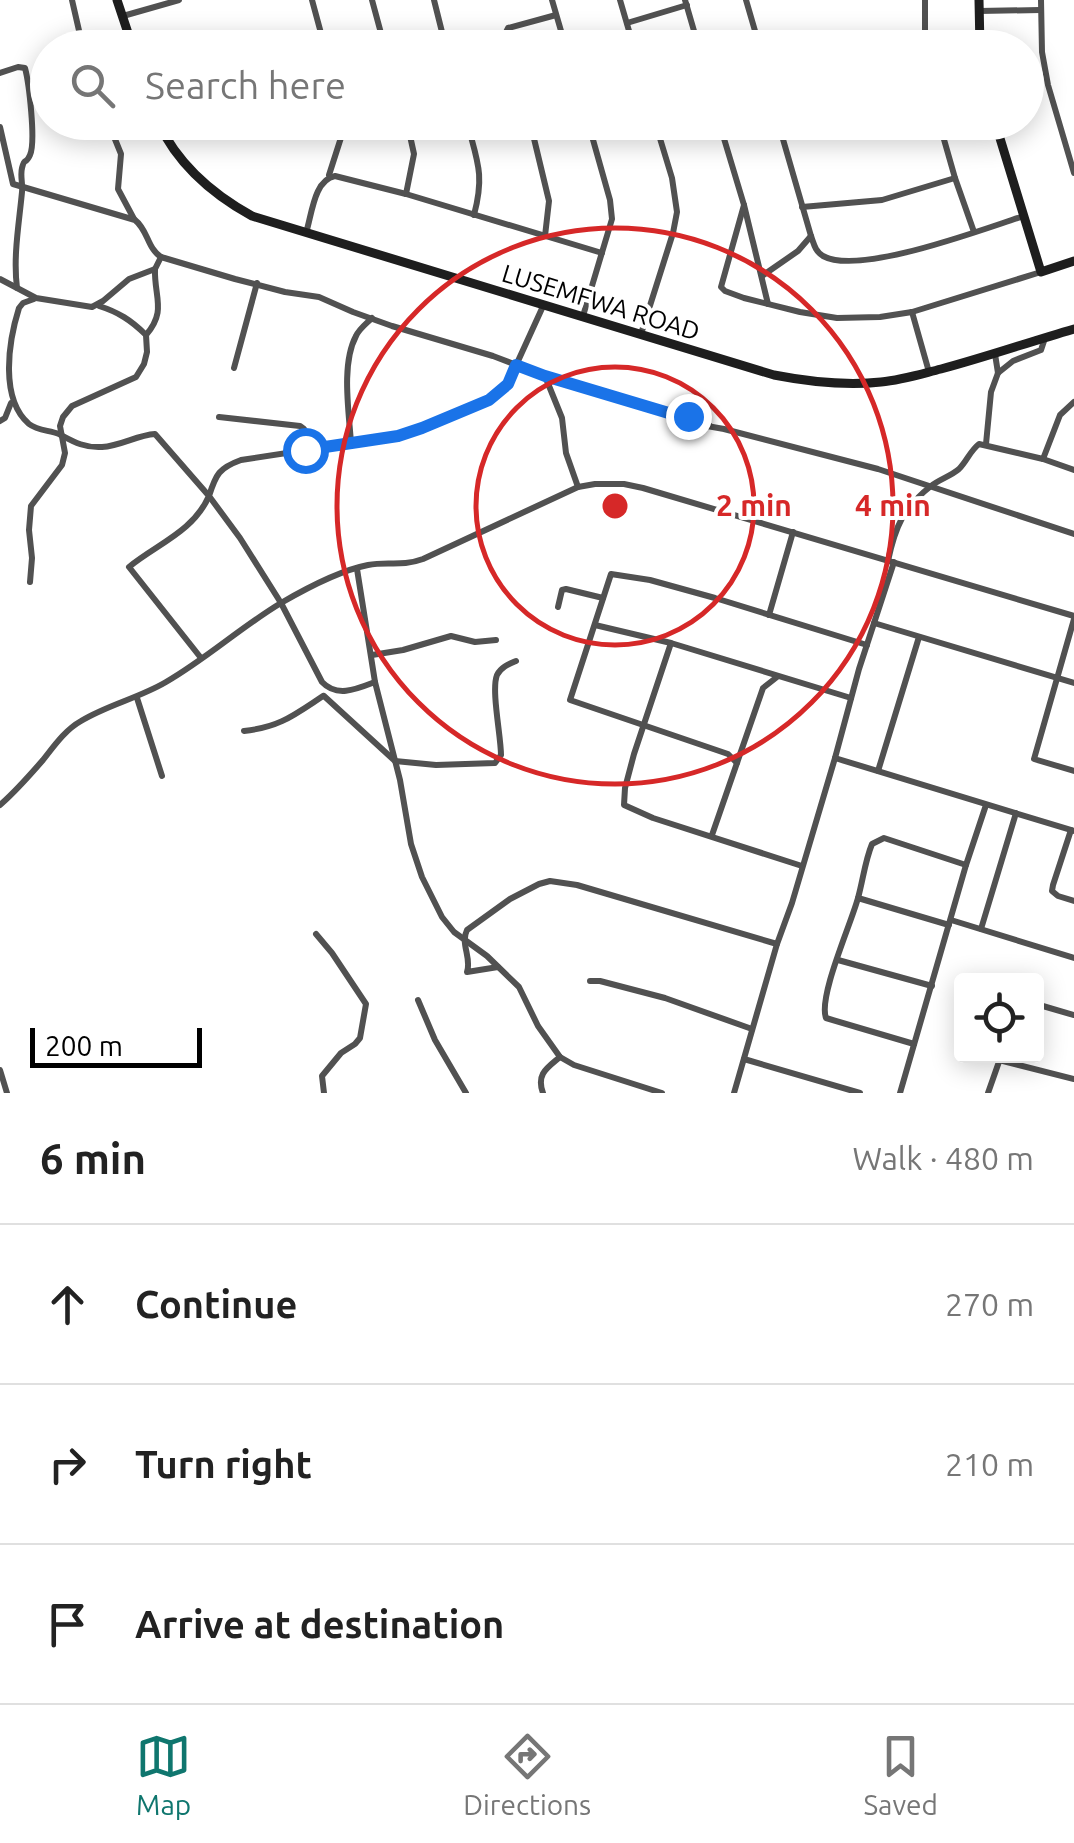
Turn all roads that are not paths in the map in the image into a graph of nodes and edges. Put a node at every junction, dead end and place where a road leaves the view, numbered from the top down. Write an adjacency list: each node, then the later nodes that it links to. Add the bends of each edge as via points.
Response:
1 (72, 0): 18 (street)
2 (118, 0): 16 (street)
3 (179, 0): 16 (street)
4 (312, 0): 20 (street)
5 (372, 0): 21 (street)
6 (434, 0): 22 (street)
7 (552, 0): 15 (street)
8 (620, 0): 17 (street)
9 (746, 0): 27 (street)
10 (925, 0): 28 (street)
11 (1040, 0): 14 (street)
12 (686, 3): 17 (street); 26 (street)
13 (979, 5): 14 (street); 29 (street)
14 (1040, 10): 30 (street)
15 (556, 15): 23 (street); 24 (street)
16 (123, 16): 19 (street)
17 (626, 23): 25 (street)
18 (79, 30)
19 (127, 30)
20 (320, 30)
21 (380, 30)
22 (442, 30)
23 (507, 30)
24 (561, 30)
25 (628, 30)
26 (694, 30)
27 (755, 30)
28 (925, 30)
29 (980, 30)
30 (1041, 30)
31 (1044, 63): 48 (street)
32 (0, 74): 33 (street, via 22,66)
33 (30, 96)
34 (0, 127): 51 (street, via 10,181)
35 (32, 140): 51 (street)
36 (115, 140): 57 (street, via 118,189)
37 (168, 140): 59 (street, LUSEMFWA ROAD, via 224,201)
38 (341, 140): 49 (street)
39 (411, 140): 52 (street)
40 (472, 140): 55 (street, via 481,174)
41 (535, 140): 60 (street, via 550,200)
42 (593, 140): 62 (street, via 612,211)
43 (660, 140): 79 (street, via 677,212)
44 (724, 140): 53 (street)
45 (783, 140): 54 (street)
46 (945, 140): 50 (street)
47 (1001, 140): 56 (street)
48 (1074, 173)
49 (328, 176): 52 (street); 59 (street)
50 (955, 178): 54 (street, via 882,200); 58 (street)
51 (23, 188): 57 (street); 70 (street)
52 (406, 194): 55 (street)
53 (744, 205): 67 (street); 73 (street, via 722,287)
54 (802, 207): 61 (street)
55 (474, 214): 60 (street)
56 (1025, 216): 58 (street); 66 (street)
57 (135, 220): 63 (street)
58 (974, 232): 61 (street, via 875,260 834,260 816,250)
59 (306, 233): 72 (street, LUSEMFWA ROAD)
60 (545, 236): 62 (street)
61 (810, 236): 67 (street)
62 (602, 253): 76 (street)
63 (161, 257): 65 (street); 69 (street)
64 (1074, 261): 66 (street)
65 (155, 270): 74 (street, via 121,284); 80 (street, via 160,302)
66 (1041, 272): 75 (street)
67 (762, 276): 73 (street)
68 (0, 279): 70 (street)
69 (257, 284): 77 (street, via 319,297); 84 (street)
70 (17, 289): 71 (street)
71 (36, 298): 74 (street); 88 (street, via 23,303 16,318 7,370)
72 (544, 304): 76 (street, LUSEMFWA ROAD); 83 (street)
73 (768, 304): 75 (street, via 837,318)
74 (97, 306): 80 (street, via 132,320)
75 (912, 312): 85 (street)
76 (583, 316): 79 (street, LUSEMFWA ROAD)
77 (372, 318): 83 (street); 93 (street, via 351,350)
78 (1074, 329): 81 (street, LUSEMFWA ROAD)
79 (641, 334): 85 (street, LUSEMFWA ROAD, via 810,382 882,382)
80 (146, 335): 92 (street, via 136,378 72,406 60,426)
81 (1046, 337): 82 (street, LUSEMFWA ROAD); 86 (street, via 1041,350)
82 (995, 354): 85 (street, LUSEMFWA ROAD); 86 (street)
83 (516, 365): 87 (street); 93 (street, via 508,384 489,400 398,436)
84 (234, 368)
85 (929, 372)
86 (998, 374): 94 (street)
87 (545, 376): 98 (street); 99 (street)
88 (11, 402): 91 (street); 92 (street, via 26,422)
89 (1074, 402): 96 (street, via 1060,416)
90 (219, 417): 95 (street, via 300,426)
91 (0, 421)
92 (64, 438): 100 (street, via 107,447 155,434); 105 (street, via 62,464 31,506)
93 (351, 443): 95 (street)
94 (986, 444): 96 (street); 99 (street)
95 (305, 450): 100 (street, via 226,465)
96 (1043, 459): 97 (street)
97 (1074, 470)
98 (578, 486): 101 (street, via 624,484); 104 (street, via 423,559)
99 (930, 487): 102 (street); 103 (street, via 900,518)
100 (209, 496): 107 (street); 118 (street, via 181,532 130,566)
101 (793, 532): 103 (street); 109 (street)
102 (1074, 534)
103 (891, 561): 110 (street); 111 (street)
104 (356, 570): 107 (street); 117 (street)
105 (30, 582)
106 (603, 598): 108 (street, via 566,589); 109 (street, via 612,574); 112 (street)
107 (281, 603): 118 (street); 124 (street)
108 (558, 608)
109 (769, 615): 116 (street)
110 (1074, 618): 121 (street)
111 (874, 623): 113 (street); 116 (street)
112 (595, 625): 115 (street); 128 (street, via 570,700)
113 (919, 637): 121 (street); 135 (street)
114 (496, 640): 117 (street, via 451,636)
115 (671, 644): 120 (street); 128 (street)
116 (867, 645): 127 (street)
117 (372, 655): 122 (street)
118 (200, 658): 126 (street)
119 (516, 660): 133 (street, via 498,674 502,755 496,763)
120 (778, 676): 127 (street); 130 (street, via 763,688)
121 (1057, 678): 123 (street); 136 (street, via 1034,759)
122 (375, 682): 124 (street); 133 (street)
123 (1074, 684)
124 (332, 690): 125 (street)
125 (324, 696): 129 (street, via 281,724); 133 (street)
126 (137, 698): 137 (street); 138 (street, via 80,721)
127 (851, 698): 132 (street)
128 (644, 726): 131 (street); 142 (street, via 624,806)
129 (244, 731)
130 (742, 750): 131 (street); 134 (street)
131 (728, 754): 134 (street)
132 (835, 758): 135 (street); 144 (street)
133 (395, 762): 150 (street, via 422,877 444,921)
134 (737, 763): 142 (street)
135 (878, 771): 139 (street)
136 (1074, 771)
137 (162, 776)
138 (0, 805)
139 (986, 805): 140 (street); 143 (street)
140 (1016, 813): 141 (street); 148 (street)
141 (1072, 830): 146 (street, via 1052,892)
142 (712, 836): 144 (street)
143 (966, 865): 145 (street, via 877,840); 147 (street)
144 (802, 866): 151 (street)
145 (858, 898): 147 (street); 153 (street)
146 (1074, 901)
147 (950, 922): 148 (street); 156 (street)
148 (982, 929): 152 (street)
149 (316, 934): 169 (street, via 366,1004 360,1038 322,1076)
150 (465, 942): 151 (street, via 476,922 550,881); 154 (street); 154 (street, via 467,972)
151 (777, 944): 160 (street)
152 (1074, 958)
153 (838, 960): 156 (street); 161 (street, via 826,1018)
154 (499, 967): 162 (street, via 519,987)
155 (590, 981): 160 (street, via 665,998)
156 (932, 986): 161 (street)
157 (418, 1000): 170 (street)
158 (1044, 1006): 159 (street)
159 (1074, 1015)
160 (752, 1030): 163 (street)
161 (914, 1044): 175 (street)
162 (560, 1058): 171 (street, via 542,1073); 172 (street)
163 (744, 1059): 173 (street); 174 (street)
164 (998, 1063): 176 (street)
165 (1017, 1063): 167 (street)
166 (0, 1070): 168 (street)
167 (1074, 1080)
168 (8, 1093)
169 (324, 1093)
170 (466, 1093)
171 (543, 1093)
172 (662, 1093)
173 (734, 1093)
174 (860, 1093)
175 (900, 1093)
176 (988, 1093)

